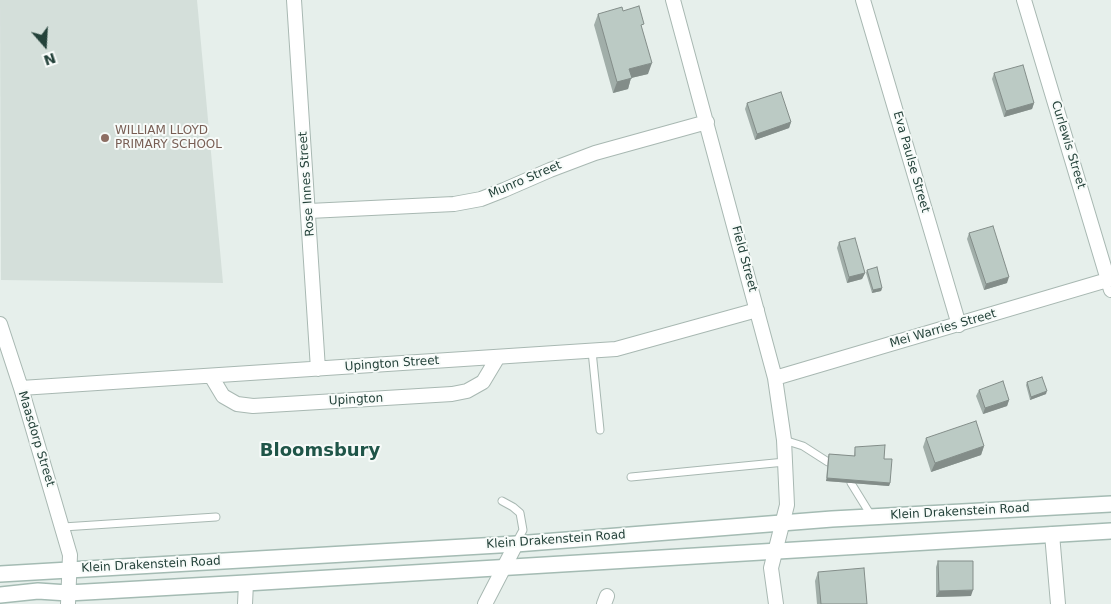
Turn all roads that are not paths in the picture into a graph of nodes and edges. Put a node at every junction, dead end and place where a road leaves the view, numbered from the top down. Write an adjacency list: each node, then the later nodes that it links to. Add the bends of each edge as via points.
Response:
1 (294, 0): 6 (street, Rose Innes Street)
2 (673, 0): 5 (street, Field Street)
3 (863, 0): 10 (street, Eva Paulse Street)
4 (1024, 0): 7 (street, Curlewis Street)
5 (707, 122): 6 (street, Munro Street, via 585,156 480,199 454,204); 8 (street, Field Street)
6 (309, 211): 13 (street, Rose Innes Street)
7 (1110, 283): 10 (street, Mei Warries Street)
8 (757, 310): 11 (street, Upington Street, via 616,349); 15 (street, Field Street)
9 (0, 324): 16 (street, Maasdorp Street)
10 (959, 325): 15 (street, Mei Warries Street)
11 (592, 351): 12 (street, Upington Street); 17 (lane)
12 (498, 357): 13 (street, Upington Street); 14 (street, Upington, via 483,382 467,391 452,394 253,406 237,404 223,396)
13 (318, 369): 14 (street, Upington Street)
14 (211, 376): 16 (street, Upington Street)
15 (775, 378): 18 (street, Field Street)
16 (21, 388): 28 (street, Maasdorp Street)
17 (600, 430)
18 (784, 440): 19 (street, Field Street); 20 (lane, via 803,446)
19 (785, 462): 21 (lane); 27 (street, Field Street, via 787,505)
20 (828, 462)
21 (631, 477)
22 (851, 483): 26 (lane)
23 (502, 501): 31 (lane, via 520,513 523,530)
24 (1111, 504): 26 (main road, Klein Drakenstein Road)
25 (216, 517): 28 (lane)
26 (872, 517): 27 (main road, Klein Drakenstein Road)
27 (782, 523): 31 (main road, Klein Drakenstein Road); 32 (street, Field Street)
28 (63, 527): 33 (street, Maasdorp Street)
29 (1111, 531): 30 (main road, Klein Drakenstein Road)
30 (1052, 534): 32 (main road, Klein Drakenstein Road); 42 (street)
31 (516, 544): 33 (main road, Klein Drakenstein Road); 34 (street)
32 (775, 552): 34 (main road, Klein Drakenstein Road); 41 (street, Field Street, via 771,568)
33 (70, 563): 35 (main road, Klein Drakenstein Road); 38 (street, Maasdorp Street)
34 (504, 567): 36 (main road, Klein Drakenstein Road); 40 (street)
35 (0, 574)
36 (246, 583): 38 (main road, Klein Drakenstein Road); 39 (street)
37 (0, 595): 38 (main road, Klein Drakenstein Road, via 38,591)
38 (68, 598)
39 (246, 604)
40 (485, 604)
41 (776, 604)
42 (1058, 604)

